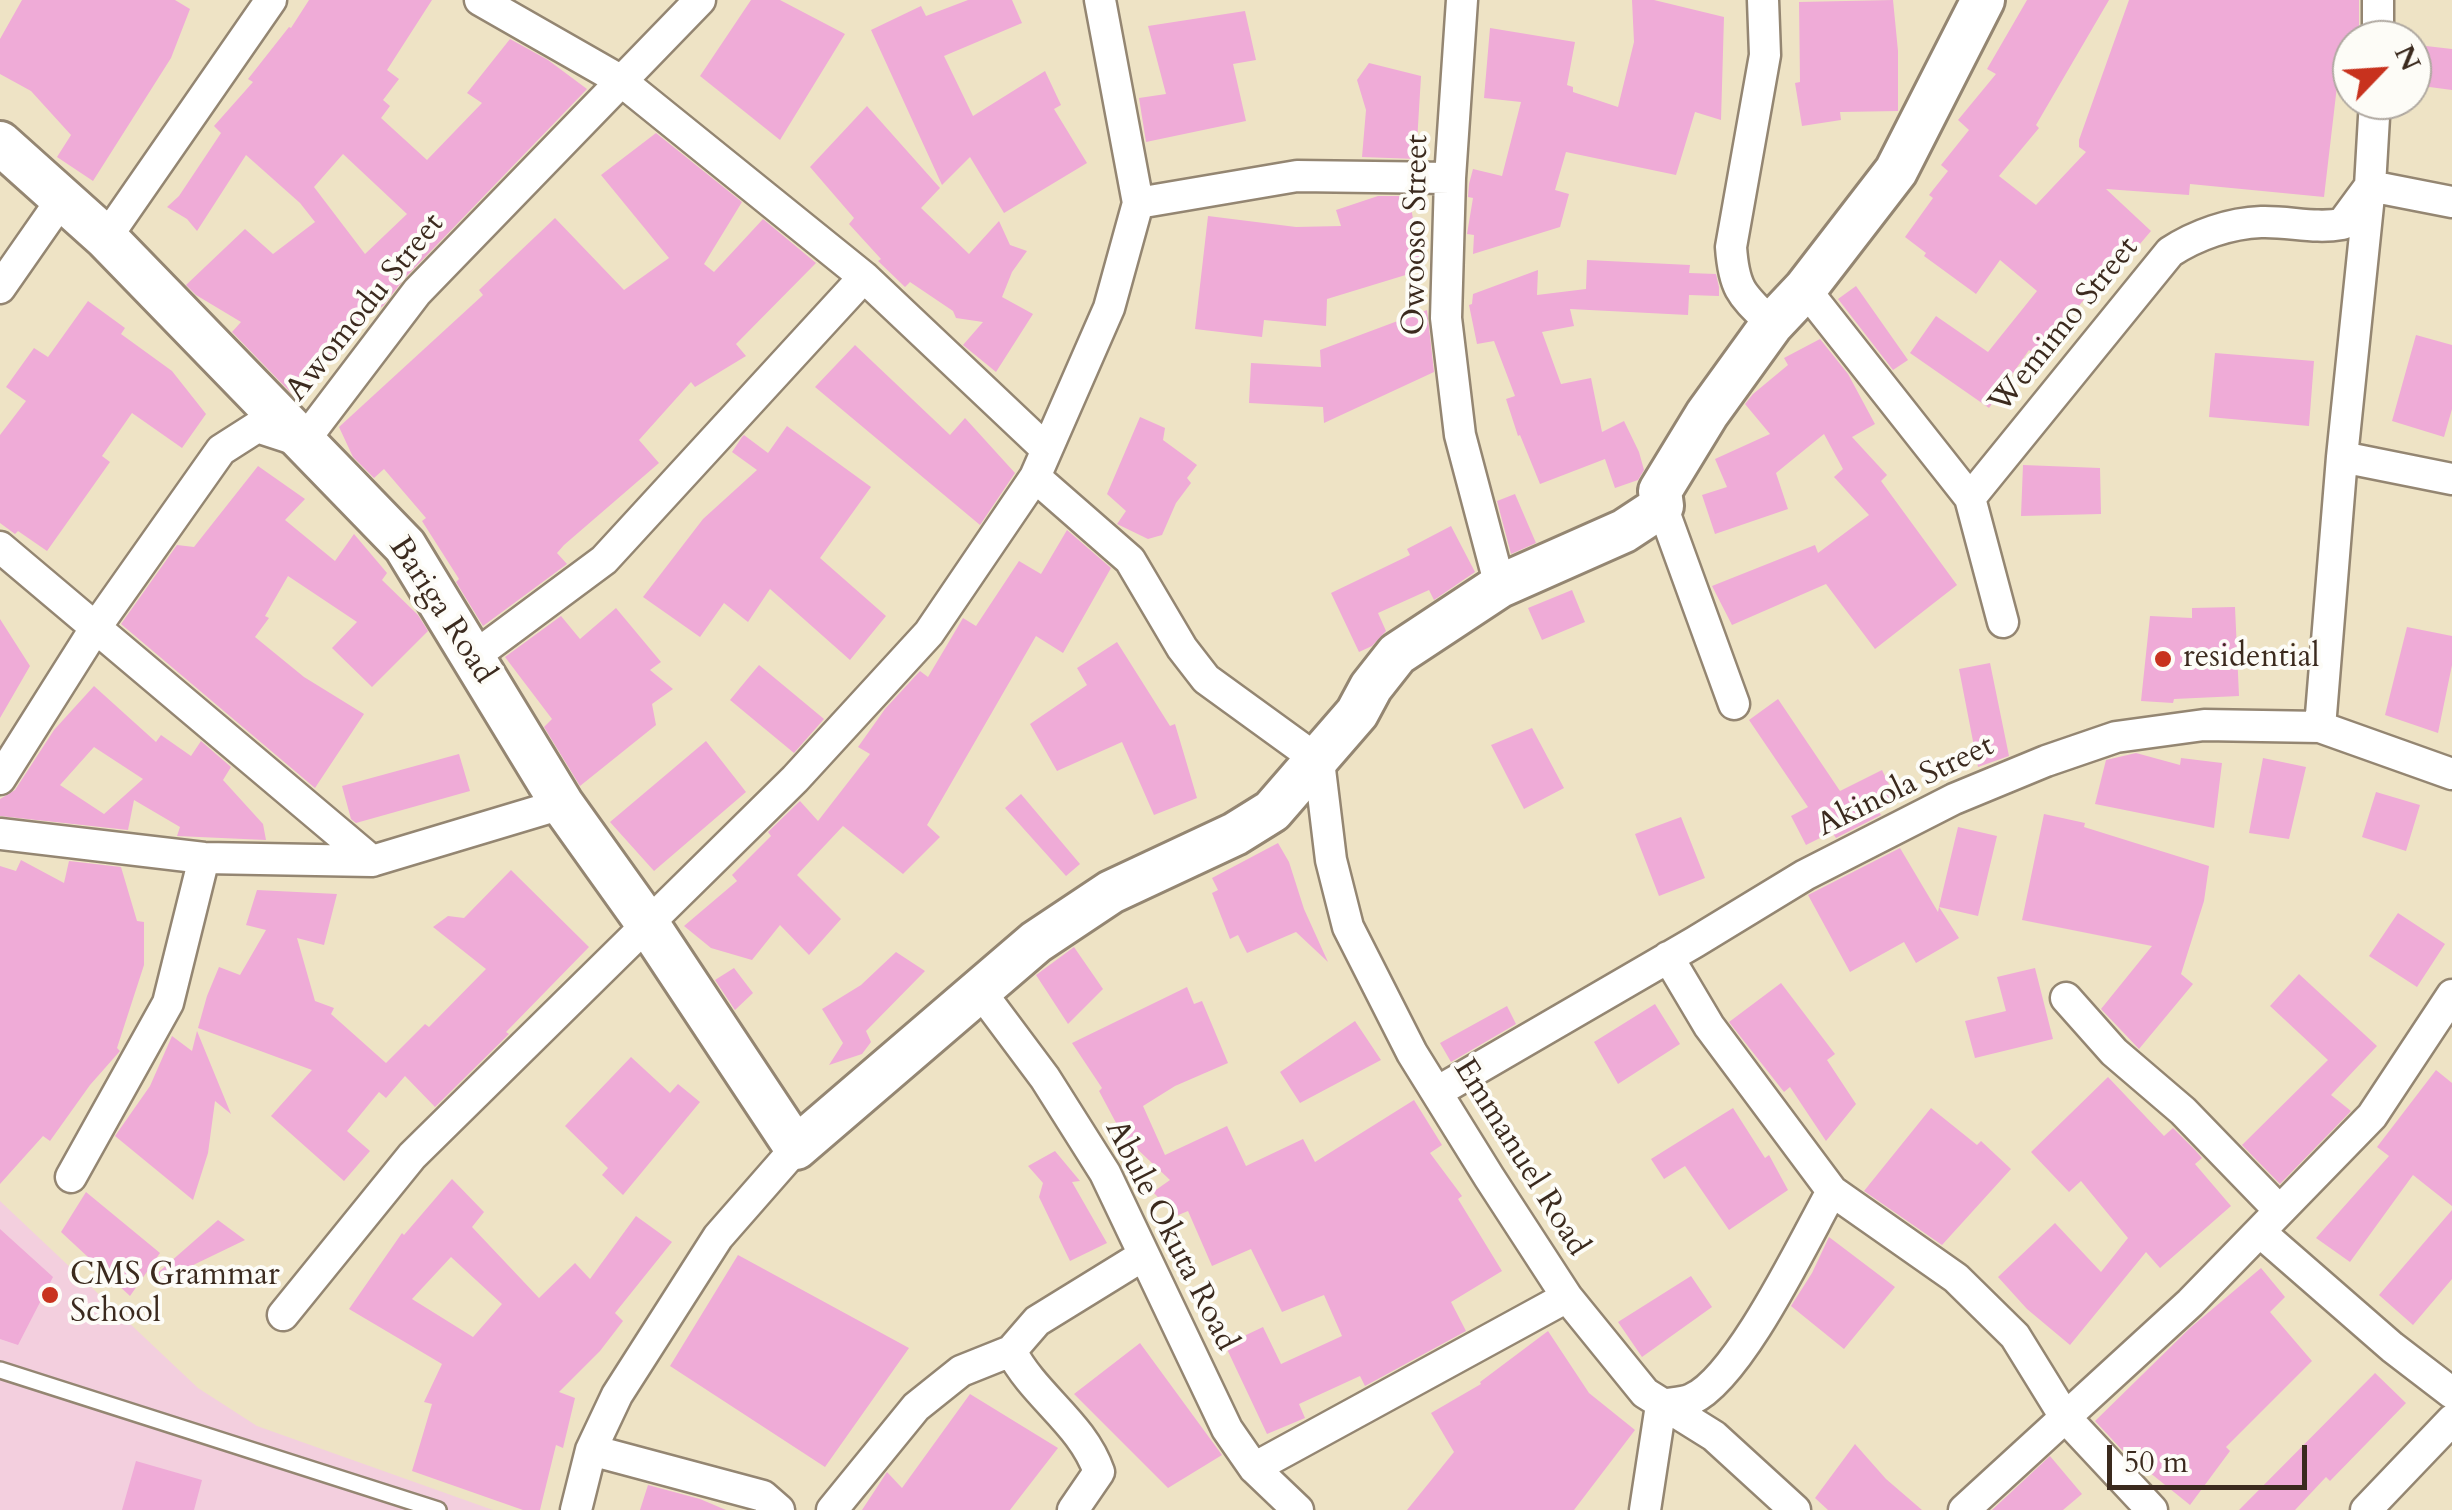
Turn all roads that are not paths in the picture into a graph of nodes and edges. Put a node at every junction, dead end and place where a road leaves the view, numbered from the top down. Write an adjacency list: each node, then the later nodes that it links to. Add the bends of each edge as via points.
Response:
1 (271, 0): 16 (street)
2 (480, 0): 8 (street)
3 (700, 0): 8 (street, Awomodu Street)
4 (1100, 0): 15 (street)
5 (1462, 0): 11 (street, Owooso Street)
6 (1763, 0): 20 (street, via 1764,55 1731,247 1742,295)
7 (1983, 0): 19 (street, via 1896,171)
8 (620, 80): 17 (street); 21 (street, Awomodu Street, via 417,292)
9 (2374, 120): 12 (street)
10 (0, 143): 13 (street, Bariga Road)
11 (1450, 178): 15 (street, via 1297,176); 28 (street, Owooso Street, via 1446,318 1458,416)
12 (2370, 186): 14 (street); 22 (street); 25 (street, Wemimo Street, via 2342,224 2260,222 2210,232 2170,252)
13 (62, 199): 16 (street, Bariga Road); 18 (street)
14 (2452, 202)
15 (1138, 203): 23 (street, via 1110,308)
16 (106, 238): 21 (street, Bariga Road)
17 (864, 276): 23 (street); 31 (street, via 604,560)
18 (0, 288)
19 (1804, 289): 20 (street); 25 (street)
20 (1772, 324): 26 (street, via 1660,491)
21 (302, 442): 30 (street, Awomodu Street, via 257,426 221,450); 31 (street, Bariga Road, via 405,546)
22 (2342, 456): 24 (street); 33 (street)
23 (1040, 463): 34 (street, via 1130,560 1206,679); 41 (street, via 929,632 795,779)
24 (2452, 478)
25 (1970, 498): 29 (street)
26 (1662, 506): 28 (street, via 1624,531); 32 (street)
27 (0, 547): 30 (street)
28 (1500, 586): 34 (street, via 1397,654)
29 (2003, 622)
30 (96, 627): 36 (street, Awomodu Street); 40 (street)
31 (472, 658): 37 (street, Bariga Road)
32 (1734, 704)
33 (2320, 727): 35 (street, Akinola Street); 42 (street, Akinola Street, via 2204,725 2116,737 2046,761 1805,875)
34 (1319, 761): 43 (street, via 1272,811 1111,892 1036,942); 47 (street, Emmanuel Road, via 1348,927)
35 (2452, 774)
36 (0, 779)
37 (562, 804): 40 (street); 41 (street, Bariga Road)
38 (0, 834): 39 (street)
39 (204, 858): 40 (street); 49 (street, via 168,1003)
40 (372, 861)
41 (647, 923): 48 (street, Bariga Road); 54 (street, via 412,1156)
42 (1668, 957): 47 (street, Akinola Street); 50 (street, via 1709,1026)
43 (980, 991): 48 (street); 52 (street, Abule Okuta Road, via 1105,1172)
44 (2452, 995): 46 (street)
45 (2066, 998): 51 (street, via 2114,1052 2183,1112)
46 (2441, 1035): 51 (street)
47 (1436, 1092): 53 (street, Emmanuel Road)
48 (796, 1148): 61 (street, via 718,1237 617,1395)
49 (71, 1177)
50 (1832, 1191): 58 (street, via 1764,1315 1720,1376 1693,1399); 59 (street, via 1904,1239 2016,1336)
51 (2269, 1221): 57 (street, via 2392,1347); 59 (street, via 2190,1304)
52 (1144, 1255): 55 (street, via 1038,1321); 62 (street, Abule Okuta Road, via 1227,1429)
53 (1566, 1297): 58 (street, Emmanuel Road); 62 (street)
54 (282, 1315)
55 (1012, 1351): 66 (street, via 961,1371 916,1408); 67 (street, via 1022,1372 1090,1446 1099,1472)
56 (0, 1370): 63 (lane)
57 (2452, 1393)
58 (1662, 1406): 69 (street); 70 (street, Emmanuel Road, via 1714,1436)
59 (2065, 1417): 71 (street); 72 (street)
60 (2452, 1420): 73 (street)
61 (591, 1450): 64 (street); 65 (street, via 764,1496)
62 (1254, 1468): 68 (street, Abule Okuta Road)
63 (438, 1510)
64 (576, 1510)
65 (778, 1510)
66 (832, 1510)
67 (1073, 1510)
68 (1298, 1510)
69 (1645, 1510)
70 (1795, 1510)
71 (1964, 1510)
72 (2152, 1510)
73 (2366, 1510)

